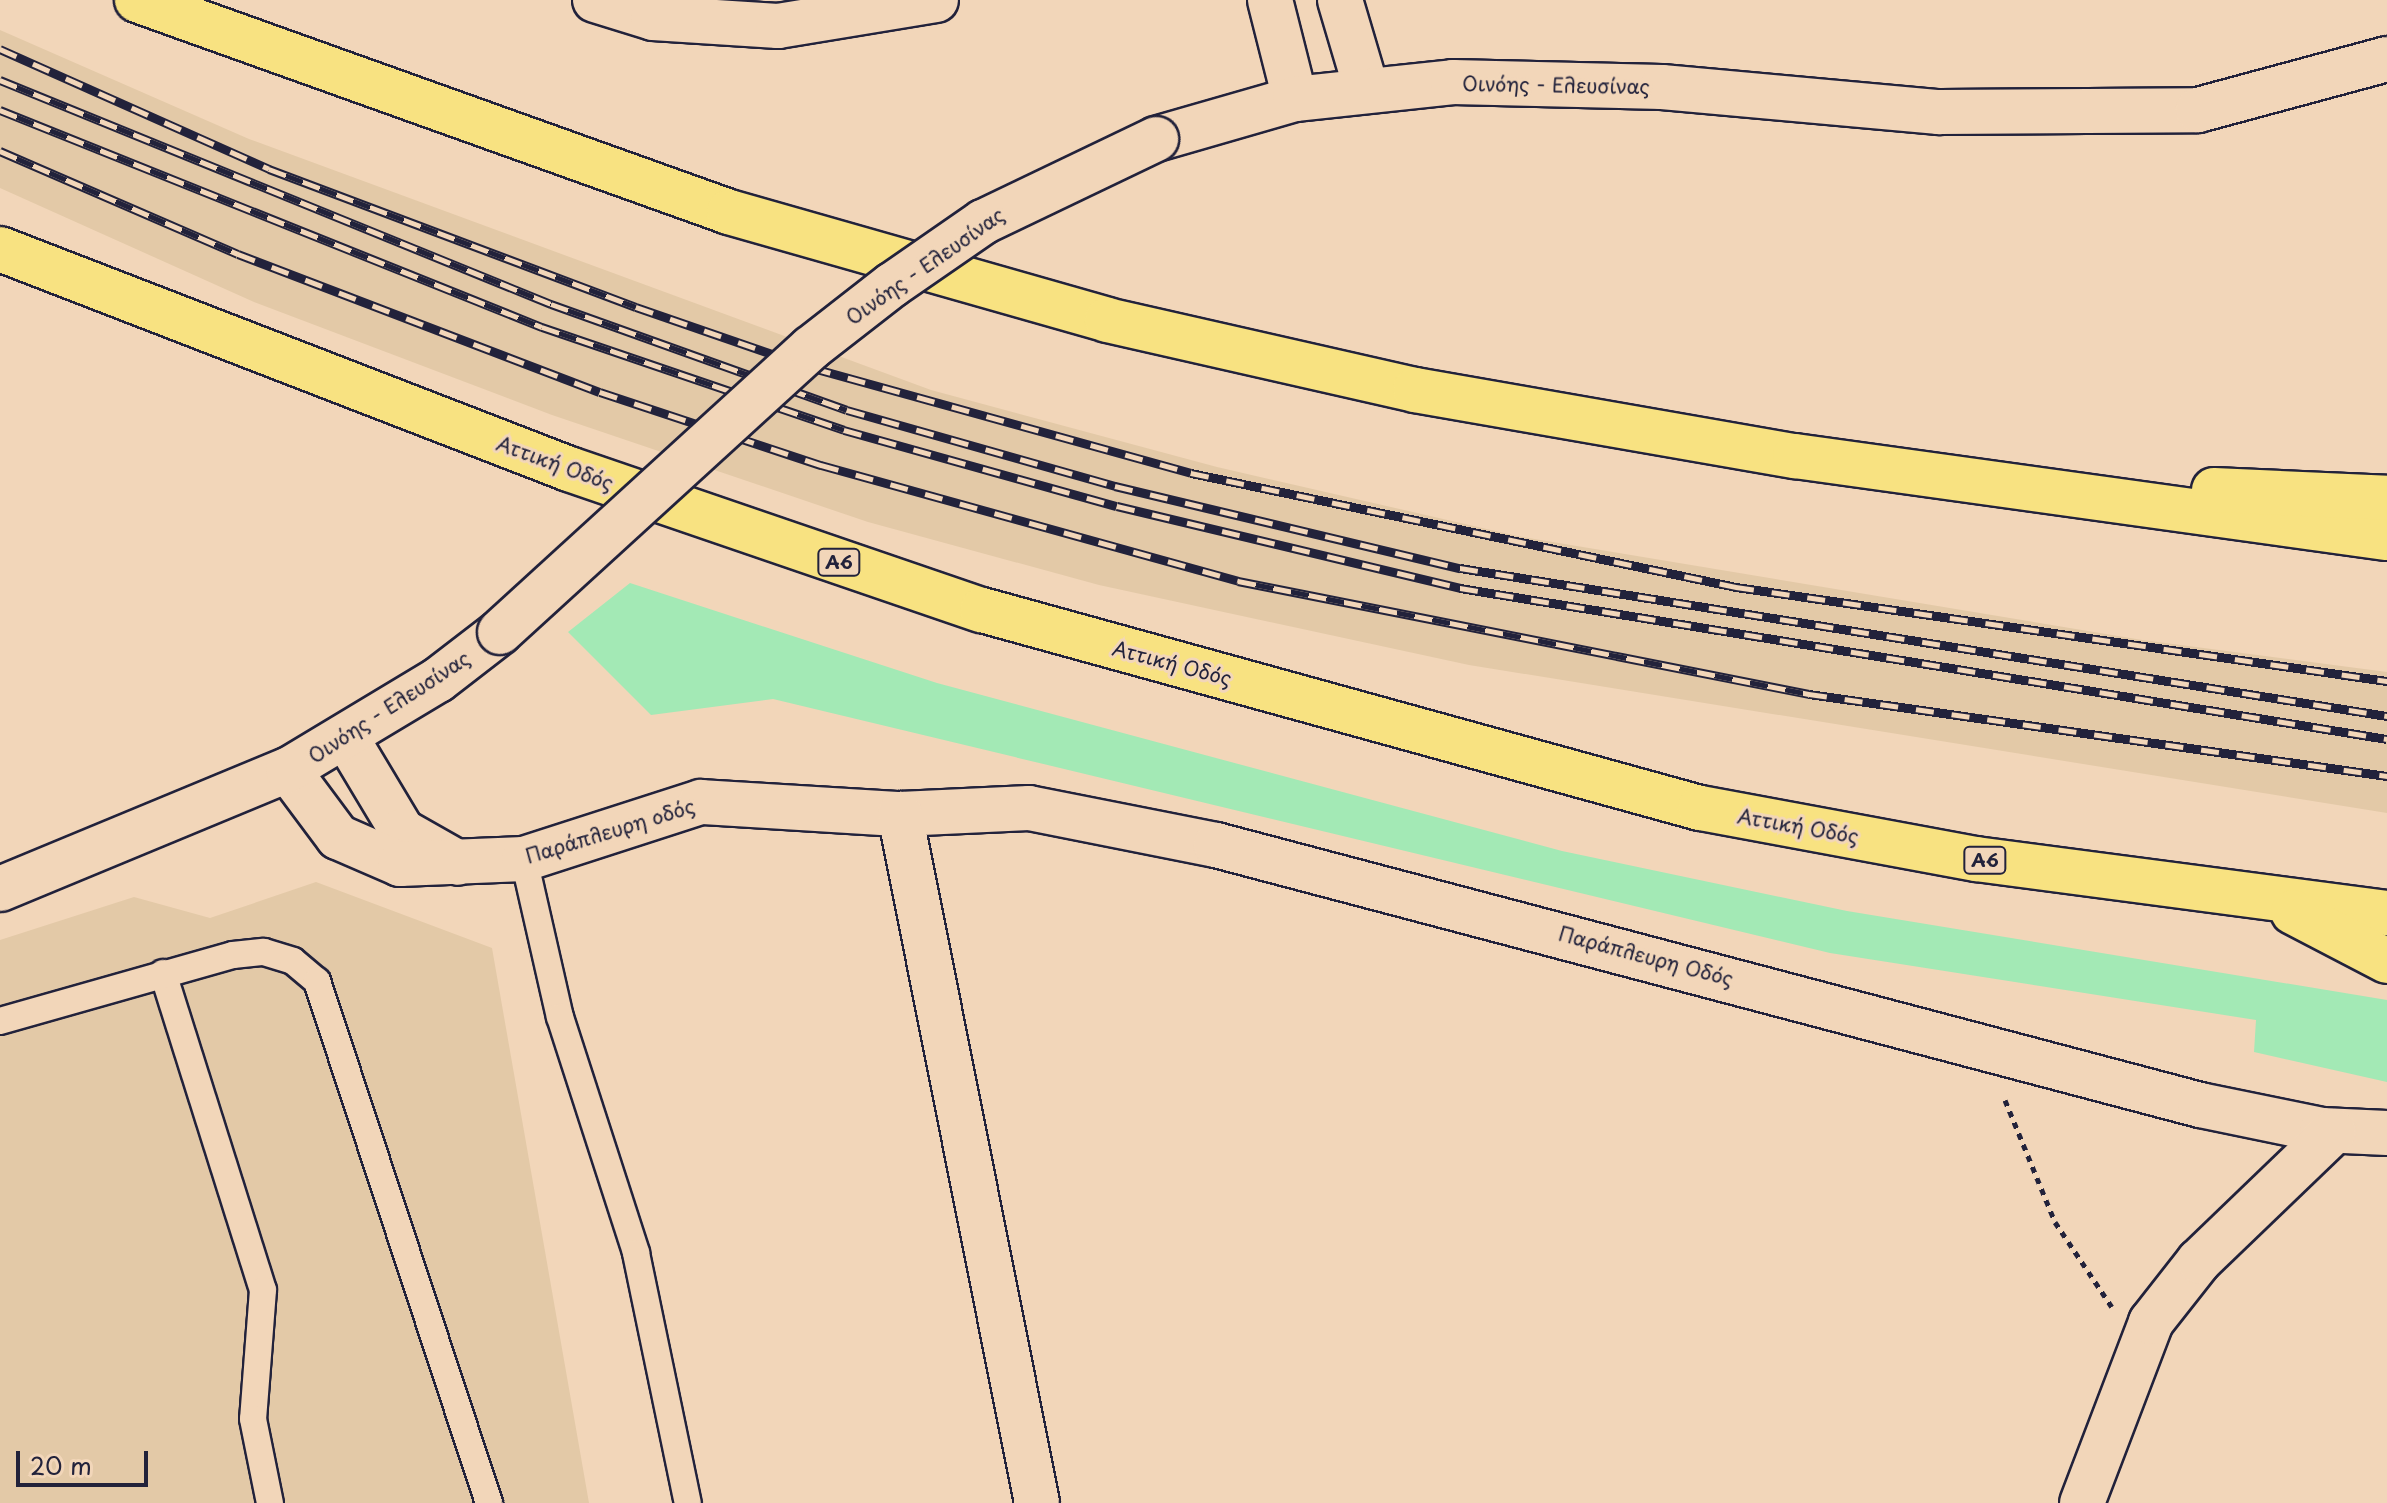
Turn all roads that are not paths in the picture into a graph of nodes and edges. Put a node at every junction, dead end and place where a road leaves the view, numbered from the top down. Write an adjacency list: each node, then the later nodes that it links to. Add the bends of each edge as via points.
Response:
1 (137, 0): 10 (highway, via 729,212 1107,320 1415,390)
2 (595, 0): 3 (street, via 653,18 778,26)
3 (936, 0)
4 (1270, 0): 8 (street)
5 (1340, 0): 7 (street)
6 (2387, 59): 7 (street, Οινόης - Ελευσίνας, via 2198,110 2102,114 1939,112 1662,87)
7 (1366, 88): 8 (street, Οινόης - Ελευσίνας)
8 (1295, 99): 13 (street, Οινόης - Ελευσίνας, bridge, via 1156,139 983,222 811,348 500,632)
9 (0, 249): 19 (highway, Αττική Οδός / Α6, via 569,469 982,610 1700,808)
10 (2030, 488): 11 (highway); 12 (highway)
11 (2387, 498)
12 (2387, 538)
13 (347, 739): 14 (street, Οινόης - Ελευσίνας); 17 (street, via 402,831)
14 (288, 770): 17 (street, Παράπλευρη οδός, via 311,810 368,856); 18 (street, Οινόης - Ελευσίνας)
15 (900, 814): 16 (street, Παράπλευρη οδός, via 701,802); 24 (street, Παράπλευρη Οδός, via 1029,808 1216,845 2200,1105); 29 (street)
16 (524, 859): 17 (street, Παράπλευρη οδός); 28 (lane, via 560,1017 636,1253)
17 (464, 865)
18 (0, 889)
19 (2273, 902): 20 (highway, Αττική Οδός / Α6); 21 (highway)
20 (2387, 913)
21 (2387, 961)
22 (163, 973): 23 (lane); 26 (lane, via 263,1290 253,1419); 27 (lane, via 264,952 293,961 317,981)
23 (0, 1021)
24 (2334, 1131): 25 (street, Παράπλευρη Οδός); 30 (street, via 2199,1261 2144,1338)
25 (2387, 1133)
26 (270, 1503)
27 (489, 1503)
28 (688, 1503)
29 (1037, 1503)
30 (2082, 1503)

